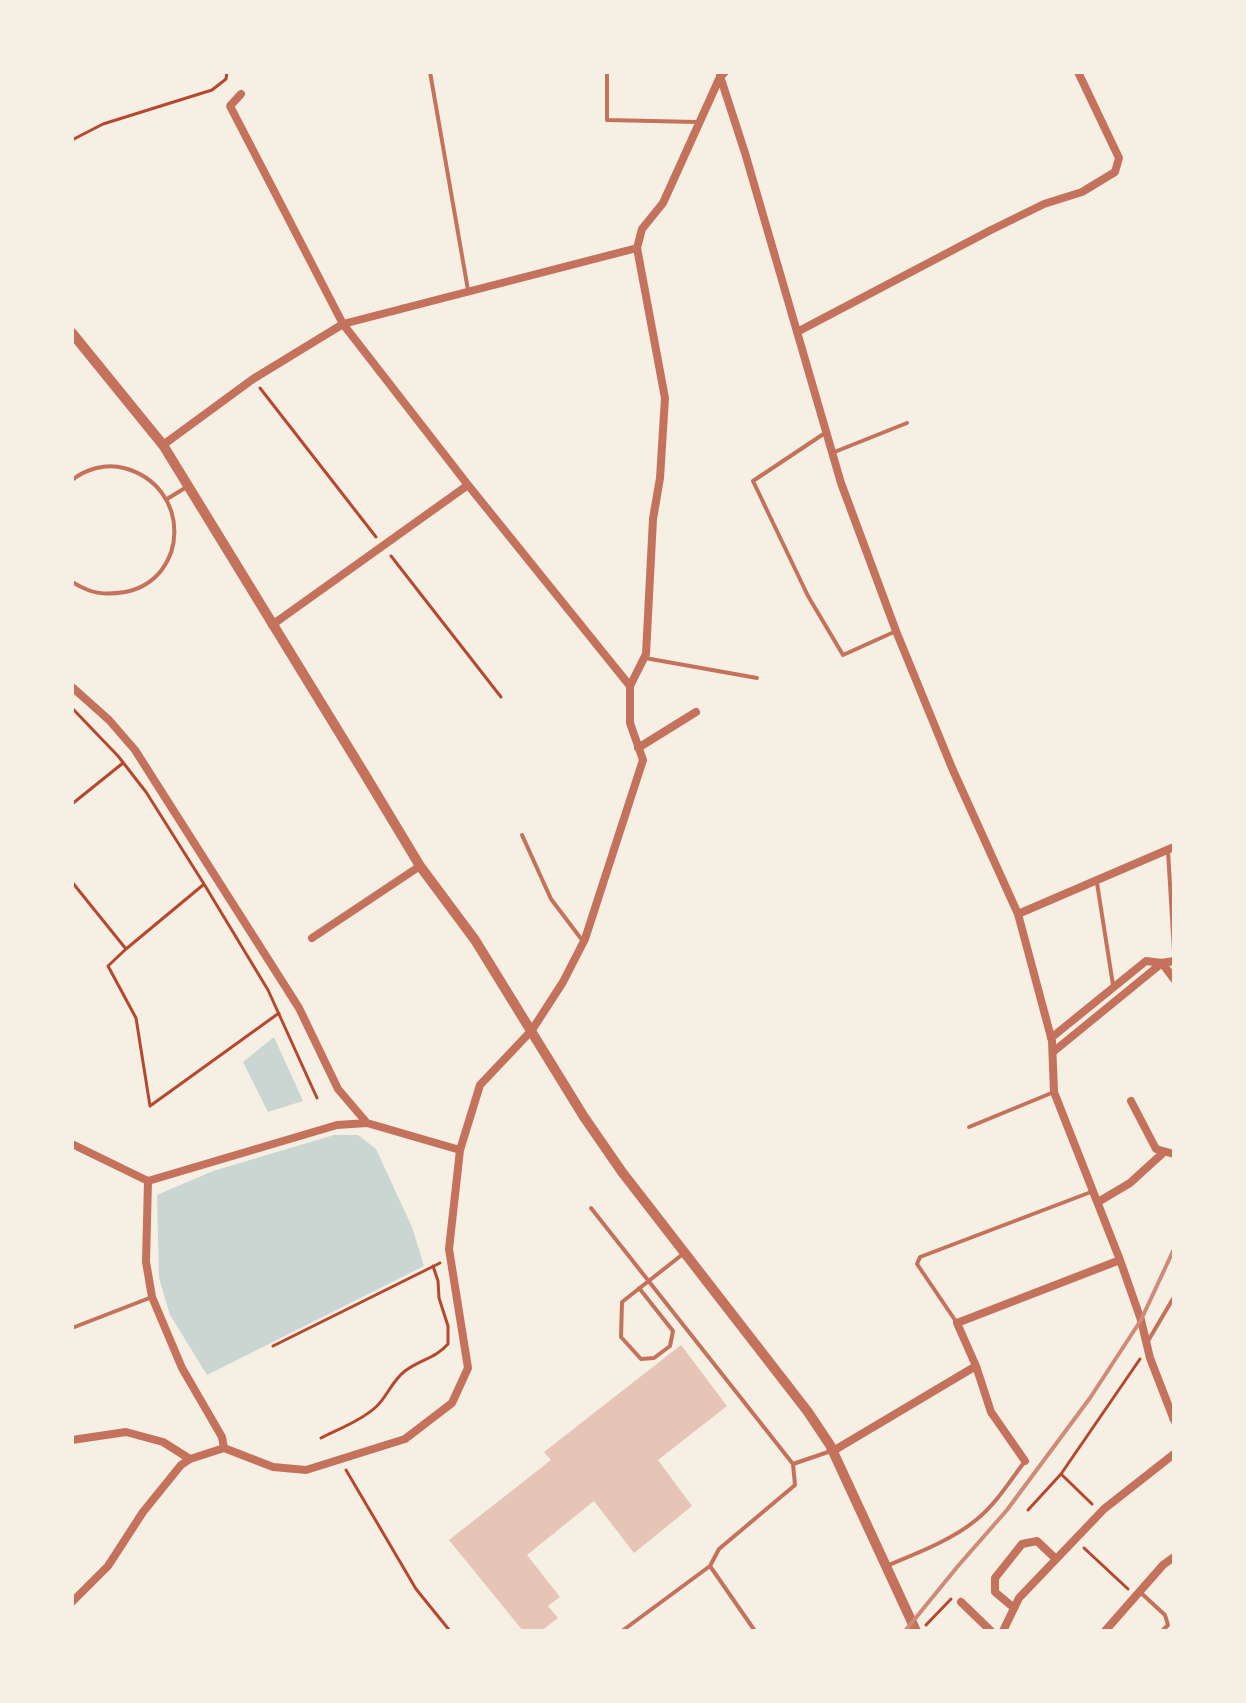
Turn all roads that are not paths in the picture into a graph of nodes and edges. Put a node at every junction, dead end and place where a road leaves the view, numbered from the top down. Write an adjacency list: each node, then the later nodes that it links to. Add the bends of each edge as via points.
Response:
1 (430, 72): 8 (lane)
2 (607, 72): 6 (lane, via 607,120)
3 (720, 73): 6 (street); 10 (street)
4 (1082, 73): 10 (street, via 1119,158 1115,172)
5 (241, 94): 9 (street, via 230,106)
6 (700, 122): 7 (street, via 663,203 642,229)
7 (637, 248): 8 (street); 23 (street, via 665,398)
8 (468, 292): 9 (street)
9 (343, 324): 14 (street, via 253,379); 17 (street)
10 (797, 332): 13 (street)
11 (72, 333): 14 (street)
12 (907, 423): 15 (lane)
13 (827, 432): 15 (street); 22 (lane, via 753,481 843,655)
14 (163, 445): 18 (street)
15 (832, 453): 22 (street)
16 (72, 480): 19 (lane, via 98,467 119,467 155,483)
17 (468, 485): 21 (street); 25 (street)
18 (188, 486): 19 (lane); 21 (street)
19 (167, 499): 20 (lane, via 174,542 152,579 112,595)
20 (72, 582)
21 (272, 625): 31 (street)
22 (896, 631): 33 (street)
23 (645, 658): 24 (lane); 25 (street)
24 (757, 678)
25 (630, 686): 28 (street, via 630,723)
26 (72, 687): 46 (street, via 135,750 299,1008 338,1089)
27 (696, 712): 28 (street)
28 (638, 748): 35 (street, via 643,760)
29 (522, 835): 35 (lane, via 551,899)
30 (1171, 849): 32 (street); 36 (lane)
31 (420, 866): 34 (street); 41 (street)
32 (1097, 881): 33 (street); 40 (lane)
33 (1018, 914): 42 (street)
34 (312, 938)
35 (583, 942): 41 (street)
36 (1174, 951)
37 (1174, 961): 38 (street)
38 (1162, 963): 39 (street); 40 (street, via 1146,961); 43 (street)
39 (1174, 979)
40 (1114, 987): 42 (street)
41 (532, 1030): 49 (street, via 480,1085); 56 (street, via 584,1117)
42 (1051, 1038): 43 (street)
43 (1053, 1052): 44 (street)
44 (1054, 1092): 47 (lane); 53 (street)
45 (1131, 1101): 50 (street, via 1156,1149)
46 (367, 1123): 49 (street); 52 (street, via 337,1125)
47 (969, 1127)
48 (72, 1144): 52 (street)
49 (460, 1150): 68 (street, via 449,1249 468,1368 452,1403 405,1439 306,1470 273,1467)
50 (1164, 1152): 51 (street); 54 (street, via 1130,1183)
51 (1174, 1154)
52 (148, 1181): 60 (street, via 146,1262)
53 (1093, 1191): 54 (street); 62 (lane, via 920,1257 917,1264)
54 (1098, 1202): 57 (street)
55 (591, 1208): 58 (lane)
56 (684, 1253): 58 (lane); 69 (street)
57 (1120, 1260): 62 (street); 64 (street)
58 (648, 1281): 59 (lane); 73 (lane)
59 (639, 1288): 59 (lane, via 622,1302 621,1337 641,1359 654,1358 670,1346 673,1331)
60 (152, 1297): 63 (lane); 68 (street)
61 (1174, 1297): 64 (lane)
62 (957, 1323): 65 (street)
63 (72, 1328)
64 (1147, 1346): 66 (street)
65 (976, 1366): 69 (street); 72 (street, via 991,1412)
66 (1174, 1420)
67 (72, 1440): 71 (street, via 126,1432 163,1442)
68 (224, 1448): 71 (street)
69 (833, 1451): 73 (lane); 77 (street)
70 (1174, 1454): 75 (street, via 1100,1513)
71 (190, 1459): 80 (street, via 143,1512 108,1566)
72 (1025, 1461): 77 (lane, via 975,1521)
73 (793, 1464): 76 (lane, via 795,1485 719,1549)
74 (1174, 1557): 78 (street)
75 (1056, 1559): 81 (street); 81 (street, via 1037,1541 1022,1544 995,1578 995,1592)
76 (710, 1566): 83 (lane); 84 (lane)
77 (886, 1566): 82 (street)
78 (1138, 1595): 87 (street); 88 (lane, via 1165,1615 1168,1625)
79 (959, 1600): 85 (street)
80 (72, 1602)
81 (1014, 1608): 86 (street)
82 (920, 1629)
83 (622, 1631)
84 (755, 1631)
85 (991, 1631)
86 (1003, 1631)
87 (1105, 1631)
88 (1162, 1631)

